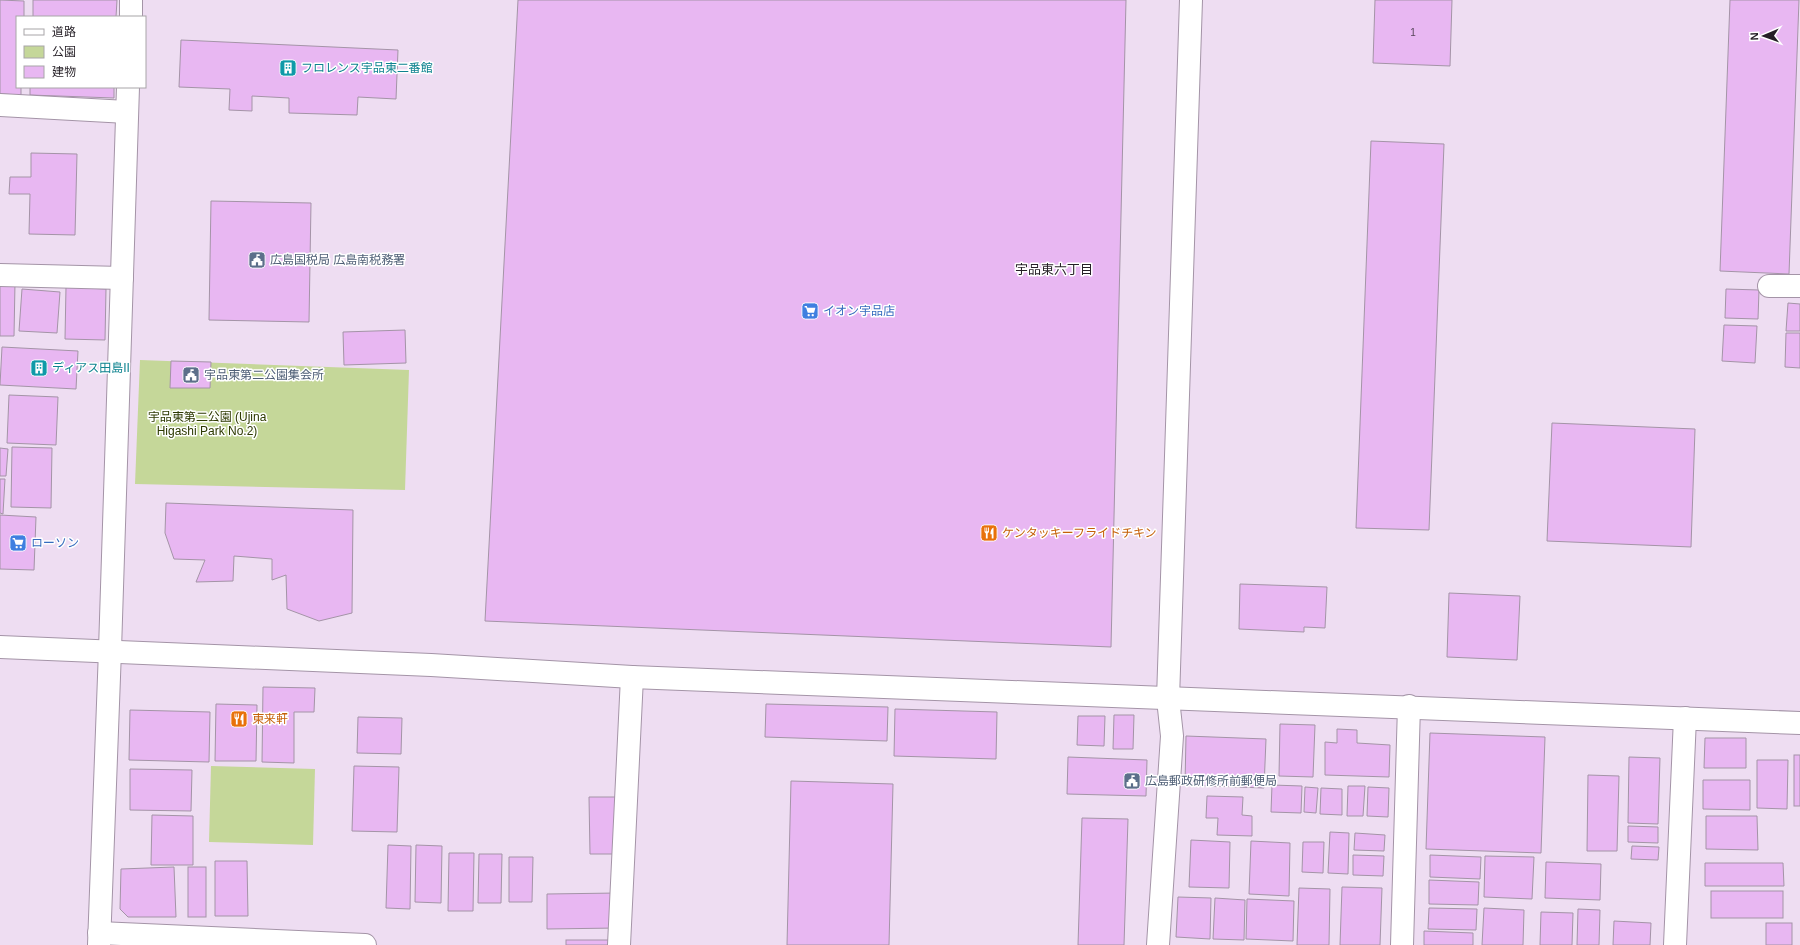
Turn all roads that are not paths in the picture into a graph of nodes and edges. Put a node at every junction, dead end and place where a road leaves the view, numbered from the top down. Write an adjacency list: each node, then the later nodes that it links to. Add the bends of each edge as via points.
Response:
1 (131, 0): 3 (street)
2 (1191, 0): 14 (street)
3 (131, 16)
4 (128, 88): 6 (street)
5 (0, 105): 6 (street)
6 (127, 112): 8 (street)
7 (0, 275): 8 (street)
8 (122, 278): 12 (street)
9 (1769, 286): 10 (street)
10 (1800, 286)
11 (0, 647): 12 (street)
12 (110, 650): 13 (street); 18 (street)
13 (632, 677): 14 (street); 20 (street)
14 (1168, 699): 15 (street); 21 (street, via 1172,736)
15 (1409, 706): 16 (street); 22 (street)
16 (1685, 718): 17 (street); 23 (street)
17 (1800, 722)
18 (99, 939): 19 (street)
19 (365, 945)
20 (619, 945)
21 (1158, 945)
22 (1402, 945)
23 (1675, 945)

